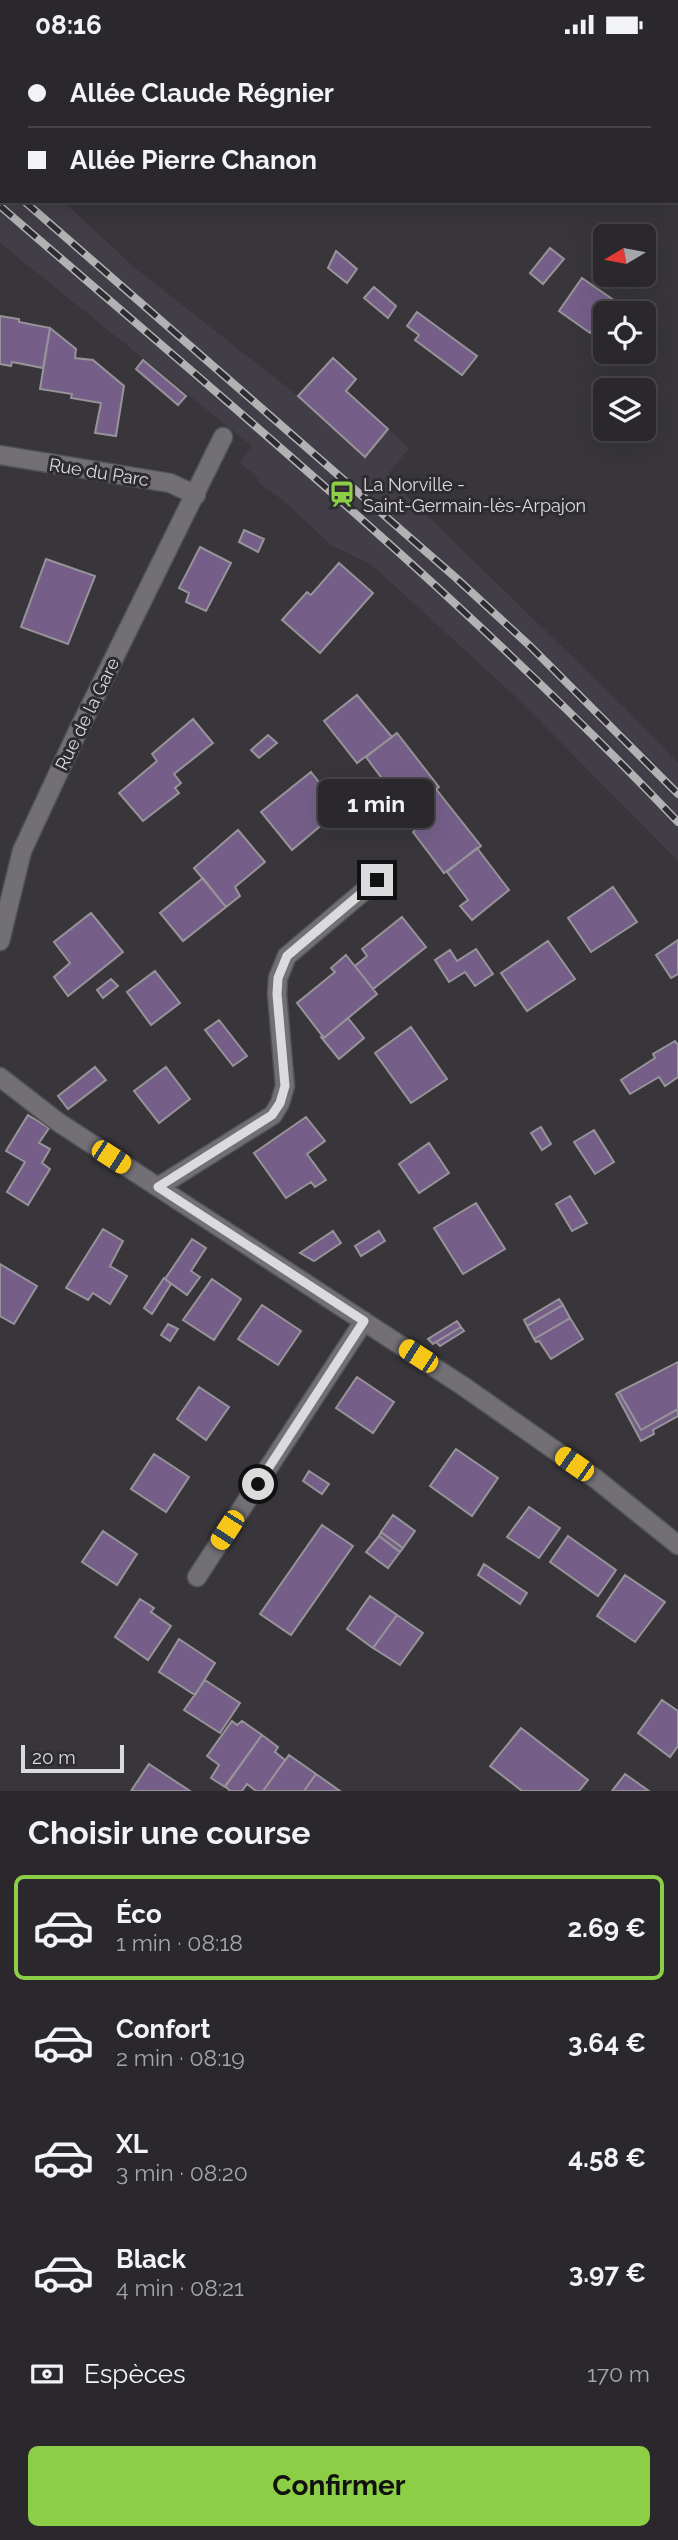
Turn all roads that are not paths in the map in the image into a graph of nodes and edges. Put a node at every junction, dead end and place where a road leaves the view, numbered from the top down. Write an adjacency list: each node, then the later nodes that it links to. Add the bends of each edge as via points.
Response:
1 (223, 437): 3 (street, Rue de la Gare)
2 (0, 455): 3 (street, Rue du Parc, via 170,483)
3 (195, 495): 5 (street, Rue de la Gare, via 22,851)
4 (377, 880): 7 (street, via 287,956 277,994 285,1086 272,1115)
5 (0, 941)
6 (0, 1077): 7 (street, via 58,1122)
7 (158, 1187): 8 (street)
8 (364, 1321): 9 (street, via 596,1479); 10 (street)
9 (678, 1545)
10 (197, 1577)

